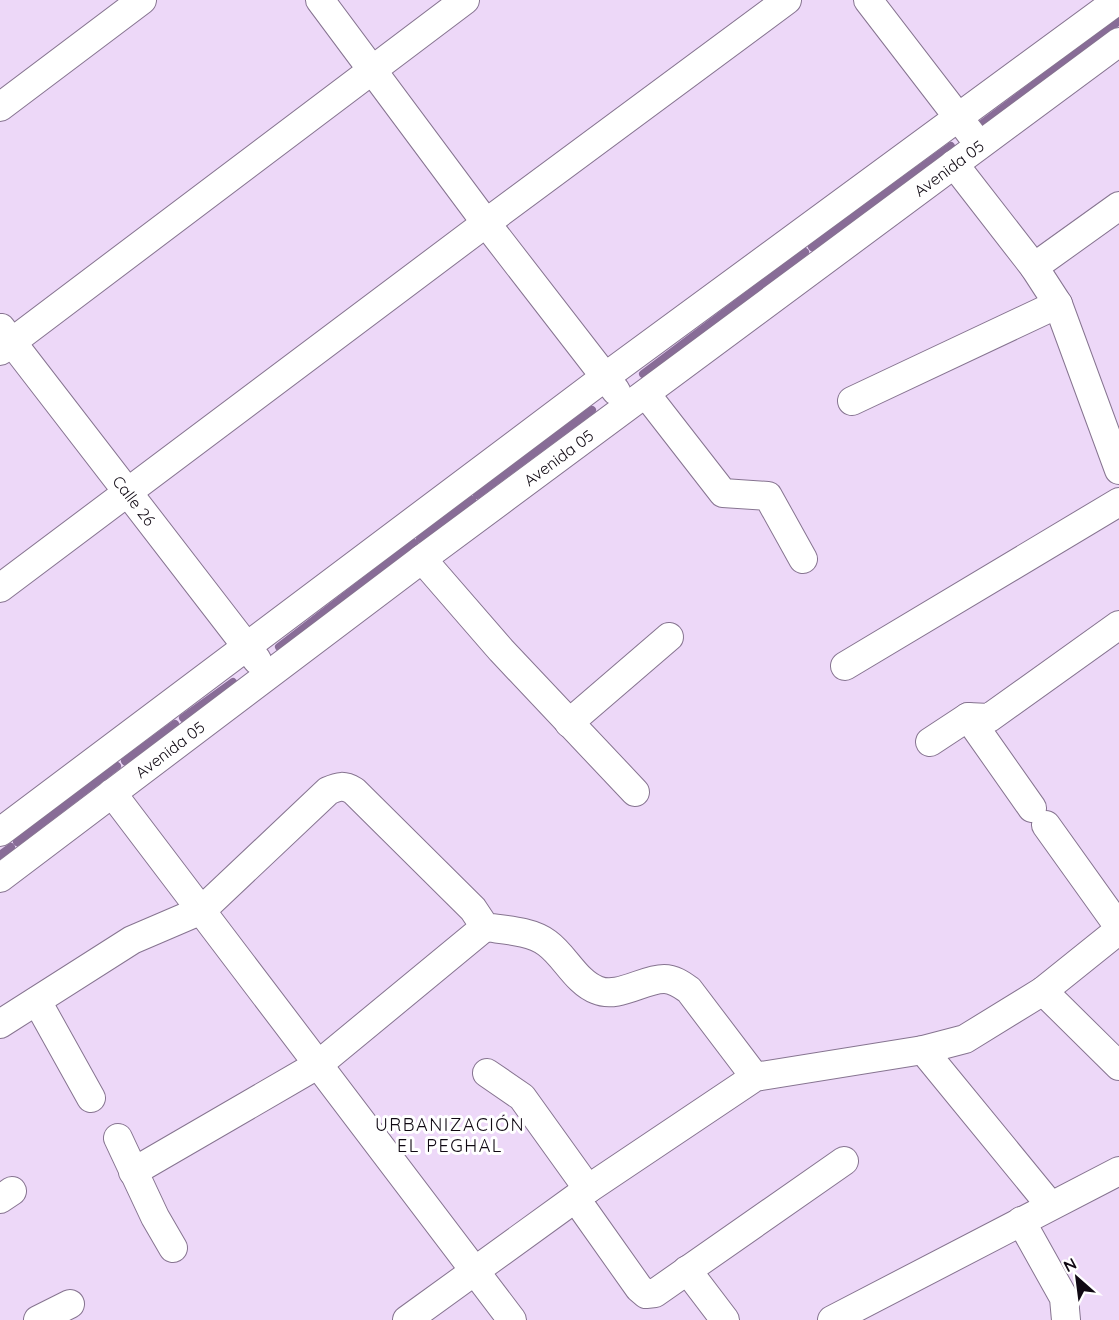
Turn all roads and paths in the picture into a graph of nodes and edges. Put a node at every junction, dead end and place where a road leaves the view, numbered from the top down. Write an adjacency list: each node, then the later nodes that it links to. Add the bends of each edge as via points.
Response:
1 (142, 0): 9 (street)
2 (320, 0): 8 (street)
3 (465, 0): 8 (street)
4 (787, 0): 14 (street)
5 (868, 0): 10 (street)
6 (1118, 0): 10 (street, Avenida 05)
7 (1119, 42): 11 (street, Avenida 05)
8 (372, 69): 14 (street); 17 (street)
9 (0, 107)
10 (959, 118): 11 (street); 18 (street, Avenida 05)
11 (980, 145): 12 (street, Avenida 05)
12 (954, 164): 15 (street); 19 (street, Avenida 05)
13 (1119, 206): 15 (street)
14 (486, 223): 18 (street); 22 (street)
15 (1034, 267): 16 (street)
16 (1058, 304): 20 (street); 21 (street)
17 (4, 340): 22 (street, Calle 26)
18 (605, 377): 19 (street); 29 (street, Avenida 05)
19 (637, 400): 24 (street, Avenida 05); 25 (street, via 723,493 768,496)
20 (852, 401)
21 (1119, 470)
22 (128, 493): 26 (street); 29 (street, Calle 26)
23 (1119, 502): 30 (street)
24 (422, 559): 31 (street, Avenida 05); 33 (street)
25 (803, 559)
26 (0, 588)
27 (1119, 625): 32 (street, via 989,718)
28 (669, 637): 33 (street)
29 (245, 646): 31 (street, Calle 26); 37 (street, Avenida 05)
30 (845, 666)
31 (268, 675): 36 (street, Avenida 05)
32 (968, 717): 34 (street); 41 (street)
33 (569, 723): 35 (street)
34 (930, 742)
35 (635, 792)
36 (112, 793): 38 (street, Avenida 05); 39 (street)
37 (0, 832)
38 (0, 878)
39 (202, 910): 40 (street, via 328,791 345,786 465,901); 43 (street, via 132,940); 46 (street)
40 (485, 927): 46 (street); 49 (street, via 536,936 597,990 609,992 663,979 677,982 689,990)
41 (1119, 929): 42 (street)
42 (1043, 991): 45 (street, via 965,1039); 47 (street)
43 (37, 1001): 44 (street); 50 (street)
44 (0, 1024)
45 (923, 1050): 49 (street); 56 (street)
46 (319, 1064): 54 (street); 60 (street)
47 (1119, 1066)
48 (487, 1073): 55 (street, via 522,1097)
49 (755, 1077): 55 (street)
50 (91, 1098)
51 (118, 1138): 54 (street)
52 (844, 1161): 59 (street)
53 (1119, 1171): 56 (street)
54 (133, 1172): 58 (street)
55 (582, 1194): 59 (street, via 646,1294 655,1293); 60 (street)
56 (1050, 1206): 57 (street)
57 (1021, 1221): 66 (street); 67 (street, via 1064,1298)
58 (173, 1248)
59 (687, 1270): 65 (street)
60 (476, 1271): 63 (street); 64 (street)
61 (70, 1304): 62 (street)
62 (38, 1320)
63 (407, 1320)
64 (512, 1320)
65 (725, 1320)
66 (832, 1320)
67 (1066, 1320)

